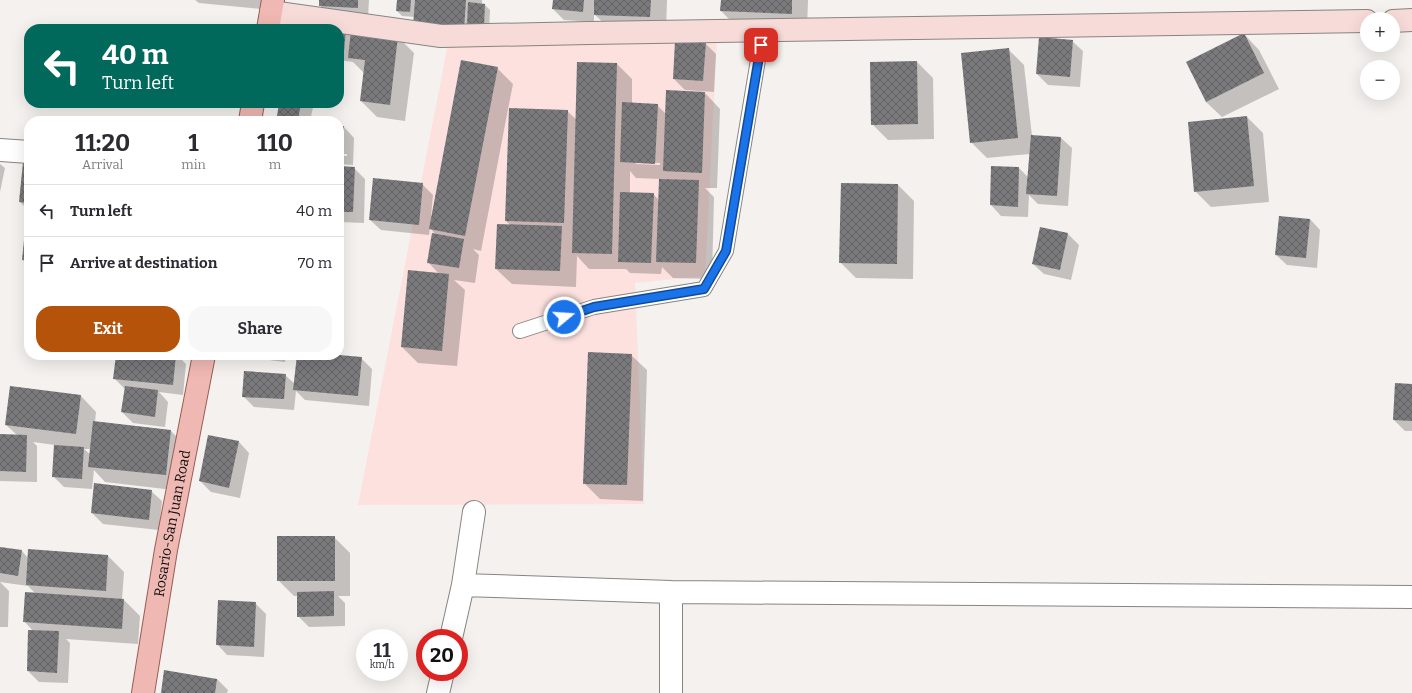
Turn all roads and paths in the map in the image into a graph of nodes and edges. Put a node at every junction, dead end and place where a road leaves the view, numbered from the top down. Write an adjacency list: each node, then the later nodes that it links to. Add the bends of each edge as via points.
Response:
1 (271, 14): 5 (street, via 441,36)
2 (1412, 20): 4 (street)
3 (1360, 21): 5 (street)
4 (1400, 21)
5 (764, 30): 8 (lane, via 726,251 704,289 594,307)
6 (0, 150): 7 (street)
7 (24, 152)
8 (520, 331)
9 (203, 360): 16 (main road, Rosario-San Juan Road, via 166,550)
10 (474, 512): 11 (street)
11 (462, 585): 12 (street); 14 (street)
12 (671, 592): 13 (street); 18 (street)
13 (1412, 597)
14 (453, 629)
15 (441, 681): 17 (street)
16 (143, 693)
17 (438, 693)
18 (671, 693)

